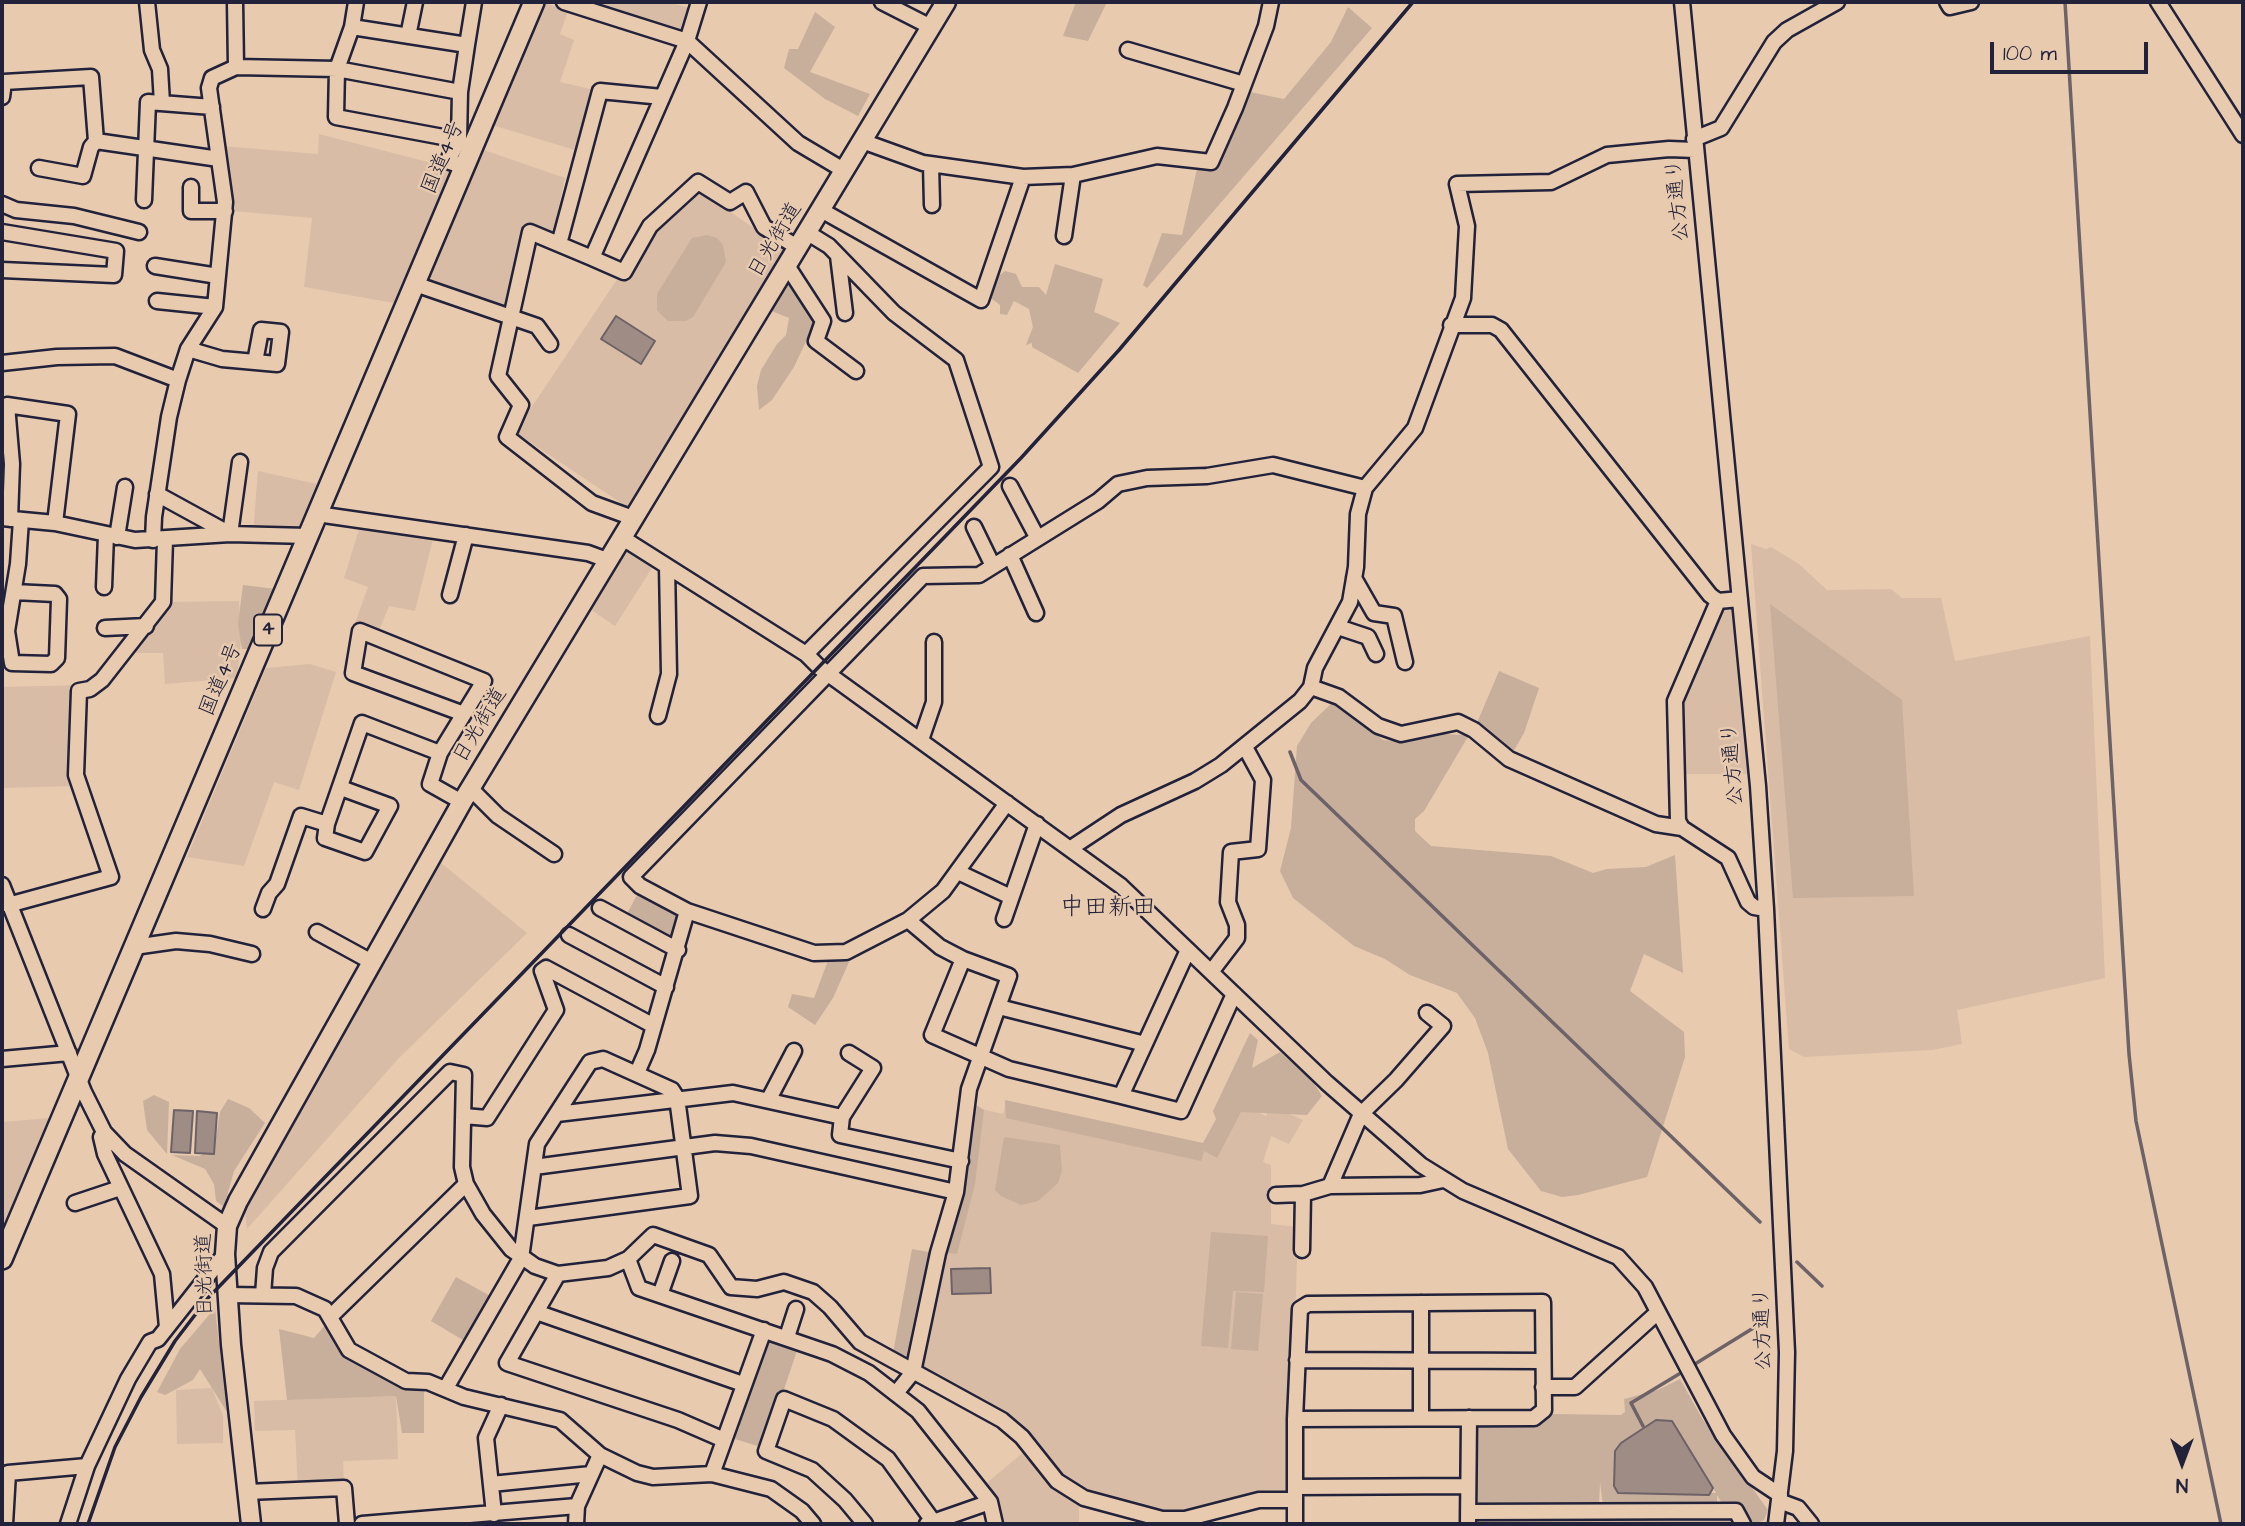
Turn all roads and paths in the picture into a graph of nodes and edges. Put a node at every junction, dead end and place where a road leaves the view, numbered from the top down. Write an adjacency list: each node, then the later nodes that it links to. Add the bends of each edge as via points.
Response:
1 (147, 2): 29 (street)
2 (235, 2): 23 (street)
3 (356, 2): 17 (street)
4 (415, 2): 19 (street)
5 (474, 2): 21 (street)
6 (534, 2): 39 (highway, 国道4号 / 4)
7 (564, 2): 20 (street)
8 (699, 2): 20 (street)
9 (946, 2): 18 (main road, 日光街道)
10 (1271, 2): 25 (street)
11 (1682, 2): 35 (street, 公方通り)
12 (1837, 2): 35 (street, via 1774,42 1721,128)
13 (1947, 2): 14 (street, via 1950,7)
14 (1971, 2)
15 (2158, 2): 31 (street)
16 (891, 4): 18 (street)
17 (352, 27): 19 (street); 24 (street)
18 (931, 27): 34 (main road, 日光街道)
19 (408, 36): 21 (street)
20 (687, 41): 28 (street); 41 (street, via 798,143)
21 (467, 45): 26 (street)
22 (1128, 50): 25 (street)
23 (236, 67): 24 (street); 30 (street, via 212,78)
24 (337, 69): 26 (street); 32 (street, via 336,117)
25 (1244, 84): 42 (street, via 1211,162 1157,156)
26 (460, 92): 32 (street)
27 (2, 97): 33 (street, via 4,82 91,77)
28 (662, 97): 54 (street, via 600,91); 56 (street)
29 (162, 103): 30 (street); 36 (street, via 148,102)
30 (212, 107): 37 (street)
31 (2243, 135)
32 (459, 140): 39 (street, via 450,162)
33 (96, 141): 36 (street); 40 (street, via 83,176)
34 (862, 141): 38 (street); 41 (main road, 日光街道)
35 (1695, 145): 66 (street, via 1607,155 1551,182 1457,184 1467,226 1466,281); 98 (street, 公方通り)
36 (144, 150): 37 (street); 45 (street)
37 (219, 159): 49 (street)
38 (931, 164): 43 (street); 47 (street)
39 (465, 167): 61 (highway, 国道4号 / 4)
40 (39, 168)
41 (845, 171): 48 (main road, 日光街道)
42 (1073, 175): 43 (street); 52 (street)
43 (1023, 177): 48 (street, via 981,300)
44 (191, 187): 49 (street, via 191,211)
45 (144, 200)
46 (2, 204): 51 (street)
47 (932, 205)
48 (821, 210): 53 (main road, 日光街道)
49 (225, 211): 60 (street)
50 (2, 232): 59 (street, via 116,251 114,275)
51 (139, 232)
52 (1063, 236)
53 (804, 241): 55 (street, via 829,246); 56 (street, via 764,227 746,192 730,202 698,182 650,226 624,272); 58 (main road, 日光街道)
54 (559, 244): 56 (street); 65 (street, via 530,232)
55 (838, 256): 64 (street); 106 (street, via 894,313 956,360 991,467)
56 (592, 258)
57 (155, 266): 60 (street)
58 (788, 267): 71 (street, via 824,321 816,341); 79 (main road, 日光街道)
59 (2, 270)
60 (218, 276): 63 (street)
61 (415, 284): 65 (street); 78 (highway, 国道4号 / 4)
62 (157, 301): 63 (street)
63 (215, 307): 68 (street)
64 (845, 313)
65 (511, 316): 67 (street, via 537,326); 79 (street, via 498,376 521,405 507,437 592,503)
66 (1451, 325): 76 (street, via 1415,428); 99 (street, via 1492,325 1502,330 1640,509)
67 (550, 344)
68 (188, 349): 69 (street); 72 (street)
69 (254, 362)
70 (2, 363): 72 (street, via 115,356)
71 (856, 371)
72 (178, 380): 77 (street)
73 (240, 462): 83 (street)
74 (1010, 486): 88 (street)
75 (125, 487): 85 (street)
76 (1365, 488): 88 (street, via 1273,465 1207,476 1147,478 1118,484); 94 (street, via 1358,514)
77 (157, 494): 83 (street); 89 (street)
78 (317, 514): 84 (street); 86 (highway, 国道4号 / 4)
79 (632, 518): 87 (main road, 日光街道)
80 (11, 519): 81 (street); 81 (street, via 7,405 68,414); 96 (street)
81 (55, 523): 85 (street)
82 (974, 527): 93 (street)
83 (230, 534): 86 (street); 89 (street)
84 (467, 535): 91 (street, via 588,553); 97 (street)
85 (111, 536): 89 (street); 95 (street)
86 (307, 536): 136 (highway, 国道4号 / 4)
87 (621, 537): 91 (main road, 日光街道); 92 (street)
88 (1037, 537): 90 (street)
89 (159, 540): 101 (street, via 163,601)
90 (1010, 555): 93 (street); 100 (street)
91 (607, 560): 117 (main road, 日光街道)
92 (667, 566): 106 (street); 112 (street, via 669,674)
93 (993, 566): 109 (street, via 979,575 923,576)
94 (1354, 579): 102 (street); 108 (street, via 1374,613 1394,615)
95 (104, 587)
96 (14, 592): 104 (street); 104 (street, via 55,594 59,599 57,658 51,664 12,663)
97 (450, 595)
98 (1740, 599): 99 (street); 130 (street, 公方通り)
99 (1718, 601): 121 (street, via 1675,701 1678,821)
100 (1037, 613)
101 (146, 626): 103 (street); 127 (street, via 102,680 79,691 76,775 111,877)
102 (1338, 627): 107 (street, via 1368,637); 110 (street, via 1315,668)
103 (105, 628)
104 (4, 632)
105 (934, 642): 113 (street, via 933,702)
106 (806, 654): 109 (street)
107 (1376, 654)
108 (1405, 662)
109 (828, 674): 113 (street); 131 (street, via 631,877)
110 (1311, 687): 114 (street); 121 (street, via 1339,697 1378,726 1401,734 1458,722 1509,759 1656,824)
111 (464, 714): 111 (street, via 484,681 360,631 353,673); 115 (street)
112 (658, 716)
113 (921, 740): 118 (street)
114 (1245, 747): 122 (street, via 1195,781 1121,815); 142 (street, via 1263,780 1258,849 1231,852 1228,902 1237,938)
115 (440, 753): 116 (street, via 362,723); 117 (street, via 430,784)
116 (341, 788): 119 (street); 119 (street, via 390,806 365,852 325,838)
117 (466, 795): 123 (street); 141 (main road, 日光街道)
118 (1007, 803): 120 (street); 124 (street)
119 (327, 824): 129 (street, via 301,816 277,884)
120 (1037, 824): 122 (street); 126 (street)
121 (1682, 828): 130 (street, via 1728,858 1748,902)
122 (1071, 848): 138 (street, via 1121,886)
123 (554, 854)
124 (958, 872): 126 (street); 133 (street)
125 (2, 885): 127 (street)
126 (1011, 897): 132 (street)
127 (8, 905): 150 (street)
128 (600, 908): 137 (street)
129 (263, 909)
130 (1766, 909): 216 (street, 公方通り, via 1787,1352)
131 (687, 911): 133 (street, via 814,953 832,954 846,952); 137 (street)
132 (1004, 919)
133 (908, 920): 140 (street, via 940,947)
134 (317, 932): 141 (street)
135 (569, 936): 143 (street)
136 (134, 947): 139 (street, via 176,941); 155 (highway, 国道4号 / 4)
137 (678, 950): 143 (street)
138 (1188, 950): 142 (street); 148 (street)
139 (252, 954)
140 (963, 959): 145 (street, via 1009,975); 152 (street, via 932,1035)
141 (370, 961): 176 (main road, 日光街道, via 264,1149)
142 (1211, 972): 144 (street)
143 (666, 987): 147 (street)
144 (1234, 994): 156 (street, via 1181,1111); 160 (street)
145 (999, 1007): 148 (street); 152 (street)
146 (1427, 1013): 160 (street, via 1443,1026)
147 (654, 1026): 154 (street); 161 (street, via 546,968 542,971 555,1010 487,1118)
148 (1145, 1044): 156 (street)
149 (794, 1051): 158 (street)
150 (69, 1053): 153 (street); 155 (street)
151 (849, 1053): 162 (street, via 873,1068)
152 (980, 1055): 156 (street, via 1009,1069); 165 (street, via 969,1089)
153 (2, 1059)
154 (637, 1073): 157 (street, via 673,1090); 159 (street, via 603,1059 590,1062)
155 (79, 1077): 163 (street); 180 (highway, 国道4号 / 4)
156 (1121, 1096)
157 (677, 1098): 158 (street, via 733,1093); 159 (street); 164 (street)
158 (769, 1099): 162 (street)
159 (557, 1114): 166 (street, via 537,1144)
160 (1361, 1114): 167 (street); 169 (street)
161 (464, 1116): 168 (street); 186 (street, via 464,1075 450,1072 271,1252)
162 (842, 1117): 165 (street, via 840,1136)
163 (104, 1132): 170 (street, via 105,1154); 176 (street, via 124,1154)
164 (682, 1146): 166 (street); 171 (street, via 751,1146); 175 (street, via 690,1196)
165 (961, 1161): 171 (street)
166 (534, 1167): 175 (street)
167 (1443, 1180): 169 (street, via 1420,1185); 190 (street, via 1618,1257 1645,1287)
168 (466, 1184): 179 (street, via 483,1214); 191 (street)
169 (1331, 1186): 172 (street)
170 (120, 1188): 174 (street); 192 (street, via 162,1274)
171 (956, 1192): 198 (street)
172 (1303, 1194): 173 (street); 177 (street)
173 (1276, 1195)
174 (75, 1203)
175 (528, 1218): 179 (street)
176 (227, 1226): 178 (main road, 日光街道)
177 (1302, 1250)
178 (225, 1254): 184 (main road, 日光街道); 192 (street)
179 (521, 1258): 183 (street); 201 (street)
180 (2, 1259)
181 (628, 1259): 183 (street, via 608,1268); 185 (street, via 639,1288); 198 (street, via 653,1235 709,1255 731,1287 799,1285 830,1307 859,1342)
182 (672, 1261): 185 (street)
183 (558, 1274): 189 (street)
184 (227, 1295): 186 (street); 215 (main road, 日光街道)
185 (660, 1295): 193 (street)
186 (263, 1296): 191 (street, via 296,1296 325,1309)
187 (1421, 1303): 195 (street, via 1308,1304 1300,1309); 196 (street); 197 (street, via 1543,1303)
188 (796, 1309): 194 (street)
189 (536, 1312): 199 (street); 207 (street, via 508,1363)
190 (1658, 1312): 200 (street, via 1575,1387); 216 (street, via 1723,1435 1753,1478)
191 (330, 1317): 201 (street, via 349,1350 406,1381)
192 (167, 1327): 209 (street, via 150,1342 128,1379)
193 (764, 1330): 194 (street); 199 (street)
194 (787, 1337): 202 (street, via 832,1354)
195 (1297, 1360): 196 (street); 206 (street)
196 (1422, 1361): 197 (street); 204 (street)
197 (1543, 1361): 200 (street)
198 (913, 1372): 202 (street); 217 (street, via 1002,1420 1057,1481 1084,1498 1162,1519 1185,1519)
199 (743, 1384): 207 (street)
200 (1543, 1387): 205 (street, via 1544,1410 1534,1418)
201 (446, 1388): 203 (street)
202 (897, 1392): 218 (street, via 918,1410)
203 (501, 1405): 208 (street, via 560,1420); 213 (street, via 486,1438)
204 (1420, 1418): 205 (street); 206 (street)
205 (1469, 1418): 214 (street)
206 (1295, 1419): 217 (street)
207 (724, 1440): 211 (street)
208 (600, 1455): 210 (street); 211 (street, via 653,1478)
209 (87, 1466): 224 (street, via 8,1474); 225 (street)
210 (591, 1474): 213 (street); 219 (street)
211 (712, 1474): 230 (street, via 771,1489)
212 (1798, 1482): 216 (street)
213 (491, 1484): 220 (street)
214 (1468, 1486): 217 (street); 221 (street)
215 (247, 1492): 226 (main road, 日光街道); 227 (street, via 344,1488)
216 (1780, 1492): 235 (street, 公方通り); 236 (street)
217 (1295, 1494): 233 (street)
218 (990, 1503): 223 (street); 232 (street)
219 (577, 1506): 220 (street); 229 (street)
220 (494, 1514): 222 (street)
221 (1468, 1518): 234 (street, via 1736,1511)
222 (459, 1521): 228 (street)
223 (930, 1523): 231 (street, via 888,1459 833,1419 784,1399 766,1451 812,1470)
224 (5, 1524)
225 (68, 1524)
226 (251, 1524)
227 (347, 1524)
228 (362, 1524)
229 (576, 1524)
230 (813, 1524)
231 (864, 1524)
232 (995, 1524)
233 (1295, 1524)
234 (1744, 1524)
235 (1776, 1524)
236 (1811, 1524)

